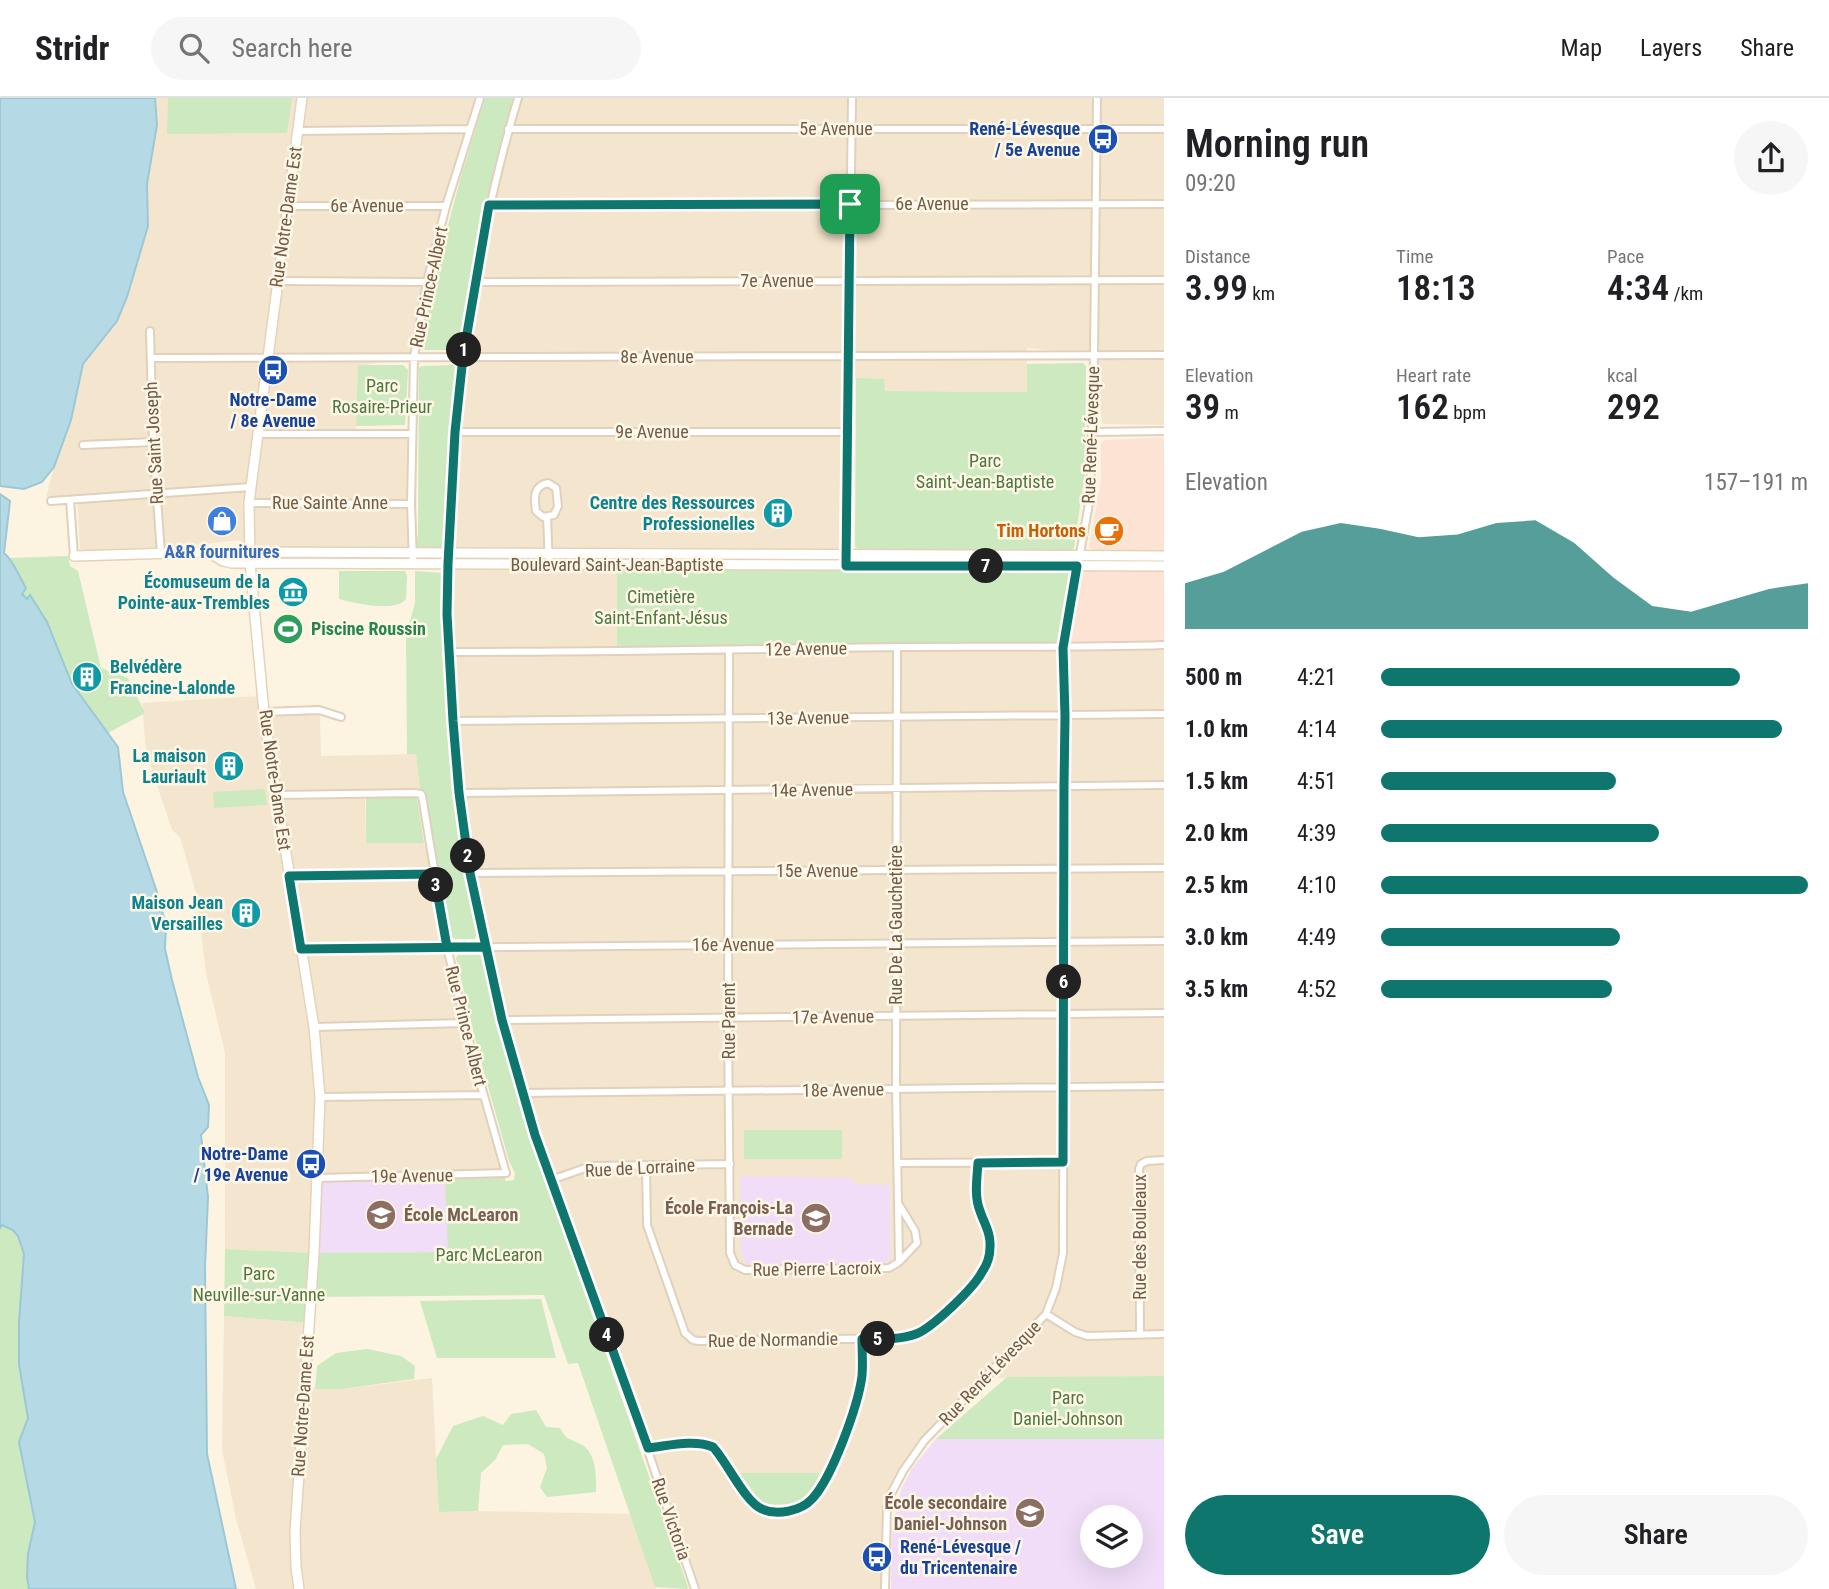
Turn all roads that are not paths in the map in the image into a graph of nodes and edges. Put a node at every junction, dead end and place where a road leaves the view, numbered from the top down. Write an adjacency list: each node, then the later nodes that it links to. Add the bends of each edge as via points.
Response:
1 (302, 98): 11 (main road, Rue Notre-Dame Est)
2 (480, 98): 7 (street, Rue Prince-Albert)
3 (518, 98): 8 (street, Rue Victoria)
4 (852, 98): 6 (street)
5 (1097, 98): 9 (street, Rue René-Lévesque)
6 (852, 128): 8 (street, 5e Avenue); 9 (street, 5e Avenue); 12 (street)
7 (469, 129): 11 (street); 17 (street, Rue Prince-Albert)
8 (508, 129): 15 (street, Rue Victoria)
9 (1096, 129): 10 (street, 5e Avenue); 13 (street, Rue René-Lévesque)
10 (1164, 129)
11 (298, 131): 16 (main road, Rue Notre-Dame Est)
12 (850, 204): 13 (street, 6e Avenue); 15 (street, 6e Avenue); 21 (street)
13 (1096, 204): 14 (street, 6e Avenue); 19 (street, Rue René-Lévesque)
14 (1164, 204)
15 (489, 205): 23 (street, Rue Victoria)
16 (288, 206): 17 (street, 6e Avenue); 20 (main road, Rue Notre-Dame Est)
17 (446, 206): 22 (street, Rue Prince-Albert)
18 (1164, 279): 19 (street, 7e Avenue)
19 (1095, 280): 21 (street, 7e Avenue); 25 (street, Rue René-Lévesque)
20 (278, 281): 22 (street); 31 (main road, Rue Notre-Dame Est)
21 (850, 281): 23 (street, 7e Avenue); 27 (street)
22 (427, 282): 28 (street, Rue Prince-Albert)
23 (475, 282): 29 (street, Rue Victoria)
24 (150, 331): 30 (street, Rue Saint Joseph)
25 (1094, 355): 26 (street, 8e Avenue); 27 (street, 8e Avenue); 35 (street, Rue René-Lévesque)
26 (1164, 355)
27 (849, 356): 29 (street, 8e Avenue); 34 (street)
28 (414, 357): 29 (street, 8e Avenue); 31 (street, 8e Avenue); 37 (street, Rue Prince-Albert)
29 (463, 357): 33 (street, Rue Victoria)
30 (150, 358): 31 (street, 8e Avenue); 38 (street, Rue Saint Joseph)
31 (268, 358): 36 (main road, Rue Notre-Dame Est)
32 (1164, 431): 35 (street)
33 (455, 432): 34 (street, 9e Avenue); 50 (street, Rue Victoria)
34 (848, 432): 54 (street)
35 (1093, 432): 57 (street, Rue René-Lévesque, via 1090,498)
36 (257, 434): 37 (street); 40 (main road, Rue Notre-Dame Est)
37 (412, 434): 45 (street, Rue Prince-Albert)
38 (153, 442): 39 (street); 41 (street, Rue Saint Joseph)
39 (83, 445)
40 (251, 487): 41 (street, Rue Sainte Anne); 44 (main road, Rue Notre-Dame Est)
41 (156, 494): 42 (street, Rue Sainte Anne); 51 (street, Rue Saint Joseph)
42 (70, 500): 43 (street, Rue Sainte Anne); 55 (street)
43 (51, 501)
44 (249, 503): 45 (street, Rue Sainte Anne); 47 (main road, Rue Notre-Dame Est)
45 (411, 503): 49 (street, Rue Prince-Albert)
46 (547, 517): 46 (street, via 557,512 558,506 556,488 548,483 538,487 535,496 536,511); 52 (street)
47 (249, 552): 48 (main road, Boulevard Saint-Jean-Baptiste); 58 (main road, Rue Notre-Dame Est)
48 (342, 552): 49 (main road, Boulevard Saint-Jean-Baptiste); 59 (main road)
49 (412, 553): 50 (main road, Boulevard Saint-Jean-Baptiste); 60 (street, Rue Prince-Albert)
50 (449, 553): 52 (main road, Boulevard Saint-Jean-Baptiste); 61 (street, Rue Victoria)
51 (161, 554): 55 (main road, Boulevard Saint-Jean-Baptiste); 58 (main road, Boulevard Saint-Jean-Baptiste, via 208,552 223,561)
52 (548, 554): 53 (main road, Boulevard Saint-Jean-Baptiste); 62 (street)
53 (593, 554): 54 (main road, Boulevard Saint-Jean-Baptiste); 63 (main road)
54 (846, 555): 57 (main road, Boulevard Saint-Jean-Baptiste); 64 (street)
55 (74, 556)
56 (1164, 556): 57 (main road, Boulevard Saint-Jean-Baptiste)
57 (1079, 561): 64 (main road, Boulevard Saint-Jean-Baptiste); 65 (main road, Boulevard Saint-Jean-Baptiste); 68 (street, Rue René-Lévesque)
58 (250, 563): 59 (main road, Boulevard Saint-Jean-Baptiste); 71 (main road, Rue Notre-Dame Est)
59 (342, 564): 60 (main road, Boulevard Saint-Jean-Baptiste)
60 (412, 564): 61 (main road, Boulevard Saint-Jean-Baptiste)
61 (448, 564): 62 (main road, Boulevard Saint-Jean-Baptiste); 70 (street, Rue Victoria)
62 (549, 565): 63 (main road, Boulevard Saint-Jean-Baptiste)
63 (591, 565): 64 (main road, Boulevard Saint-Jean-Baptiste)
64 (846, 566)
65 (1164, 566)
66 (1164, 645): 68 (street, 12e Avenue)
67 (897, 647): 68 (street, 12e Avenue); 69 (street, 12e Avenue); 73 (street, Rue De La Gauchetière)
68 (1063, 648): 74 (street, Rue René-Lévesque)
69 (729, 650): 70 (street, 12e Avenue); 76 (street, Rue Parent)
70 (449, 652): 77 (street, Rue Victoria)
71 (264, 712): 75 (street, via 310,709); 83 (main road, Rue Notre-Dame Est)
72 (1164, 714): 74 (street, 13e Avenue)
73 (896, 716): 74 (street, 13e Avenue); 76 (street, 13e Avenue); 80 (street, Rue De La Gauchetière)
74 (1065, 716): 79 (street, Rue René-Lévesque)
75 (341, 717)
76 (730, 719): 77 (street, 13e Avenue); 81 (street, Rue Parent)
77 (453, 721): 82 (street, Rue Victoria)
78 (1164, 785): 79 (street, 14e Avenue)
79 (1064, 786): 80 (street, 14e Avenue); 85 (street, Rue René-Lévesque)
80 (896, 788): 81 (street, 14e Avenue); 86 (street, Rue De La Gauchetière)
81 (730, 791): 82 (street, 14e Avenue); 87 (street, Rue Parent)
82 (459, 793): 88 (street, Rue Victoria)
83 (276, 795): 89 (street, Rue Prince Albert, via 421,794); 90 (main road, Rue Notre-Dame Est)
84 (1164, 868): 85 (street, 15e Avenue)
85 (1064, 869): 86 (street, 15e Avenue); 92 (street, Rue René-Lévesque)
86 (896, 870): 87 (street, 15e Avenue); 93 (street, Rue De La Gauchetière)
87 (729, 872): 88 (street, 15e Avenue); 94 (street, Rue Parent)
88 (470, 873): 96 (street, Rue Victoria)
89 (434, 874): 90 (street); 95 (street, Rue Prince Albert)
90 (289, 876): 97 (main road, Rue Notre-Dame Est)
91 (1164, 941): 92 (street, 16e Avenue)
92 (1063, 942): 93 (street, 16e Avenue); 99 (street, Rue René-Lévesque)
93 (897, 943): 94 (street, 16e Avenue); 100 (street, Rue De La Gauchetière)
94 (729, 944): 96 (street, 16e Avenue); 101 (street, Rue Parent)
95 (447, 947): 96 (street, 16e Avenue); 97 (street, 16e Avenue); 103 (street, Rue Prince Albert)
96 (486, 947): 102 (street, Rue Victoria)
97 (301, 949): 104 (main road, Rue Notre-Dame Est)
98 (1164, 1013): 99 (street, 17e Avenue)
99 (1064, 1014): 100 (street, 17e Avenue); 106 (street, Rue René-Lévesque)
100 (896, 1016): 101 (street, 17e Avenue); 107 (street, Rue De La Gauchetière)
101 (728, 1018): 102 (street, 17e Avenue); 108 (street, Rue Parent)
102 (502, 1020): 109 (street, Rue Victoria)
103 (464, 1023): 104 (street); 110 (street, Rue Prince Albert)
104 (314, 1027): 111 (main road, Rue Notre-Dame Est)
105 (1164, 1086): 106 (street, 18e Avenue)
106 (1063, 1087): 107 (street, 18e Avenue); 113 (street, Rue René-Lévesque)
107 (896, 1089): 108 (street, 18e Avenue); 114 (street, Rue De La Gauchetière)
108 (729, 1091): 109 (street, 18e Avenue); 116 (street, Rue Parent)
109 (522, 1093): 120 (street, Rue Victoria)
110 (483, 1095): 111 (street); 118 (street, Rue Prince Albert)
111 (320, 1097): 119 (main road, Rue Notre-Dame Est)
112 (1164, 1160): 125 (street, Rue des Bouleaux, via 1147,1161 1139,1169)
113 (1063, 1162): 115 (street); 124 (street, Rue René-Lévesque, via 1063,1253)
114 (897, 1163): 115 (street); 121 (street, Rue De La Gauchetière)
115 (978, 1163): 127 (street, Rue de Normandie, via 977,1198 990,1246 976,1282 927,1329 900,1338)
116 (730, 1164): 117 (street, Rue de Lorraine); 123 (street, Rue Parent, via 729,1245)
117 (646, 1166): 120 (street, Rue de Lorraine, via 591,1166); 127 (street, Rue de Normandie, via 647,1225 687,1336 693,1340)
118 (506, 1173): 119 (street, 19e Avenue)
119 (318, 1178): 129 (main road, Rue Notre-Dame Est, via 295,1532)
120 (551, 1180): 128 (street, Rue Victoria)
121 (898, 1203): 122 (street, Rue De La Gauchetière); 122 (street, Rue De La Gauchetière, via 917,1243)
122 (899, 1262): 123 (street, Rue Pierre Lacroix, via 876,1269 746,1270)
123 (735, 1265)
124 (1046, 1314): 125 (street, via 1087,1336); 131 (street, Rue René-Lévesque, via 908,1463 887,1508)
125 (1140, 1334): 126 (street)
126 (1164, 1334)
127 (862, 1339): 128 (street, via 862,1374 841,1446 814,1497 803,1506 762,1510 713,1447 704,1443)
128 (648, 1448): 130 (street, Rue Victoria)
129 (299, 1589)
130 (695, 1589)
131 (885, 1589)

